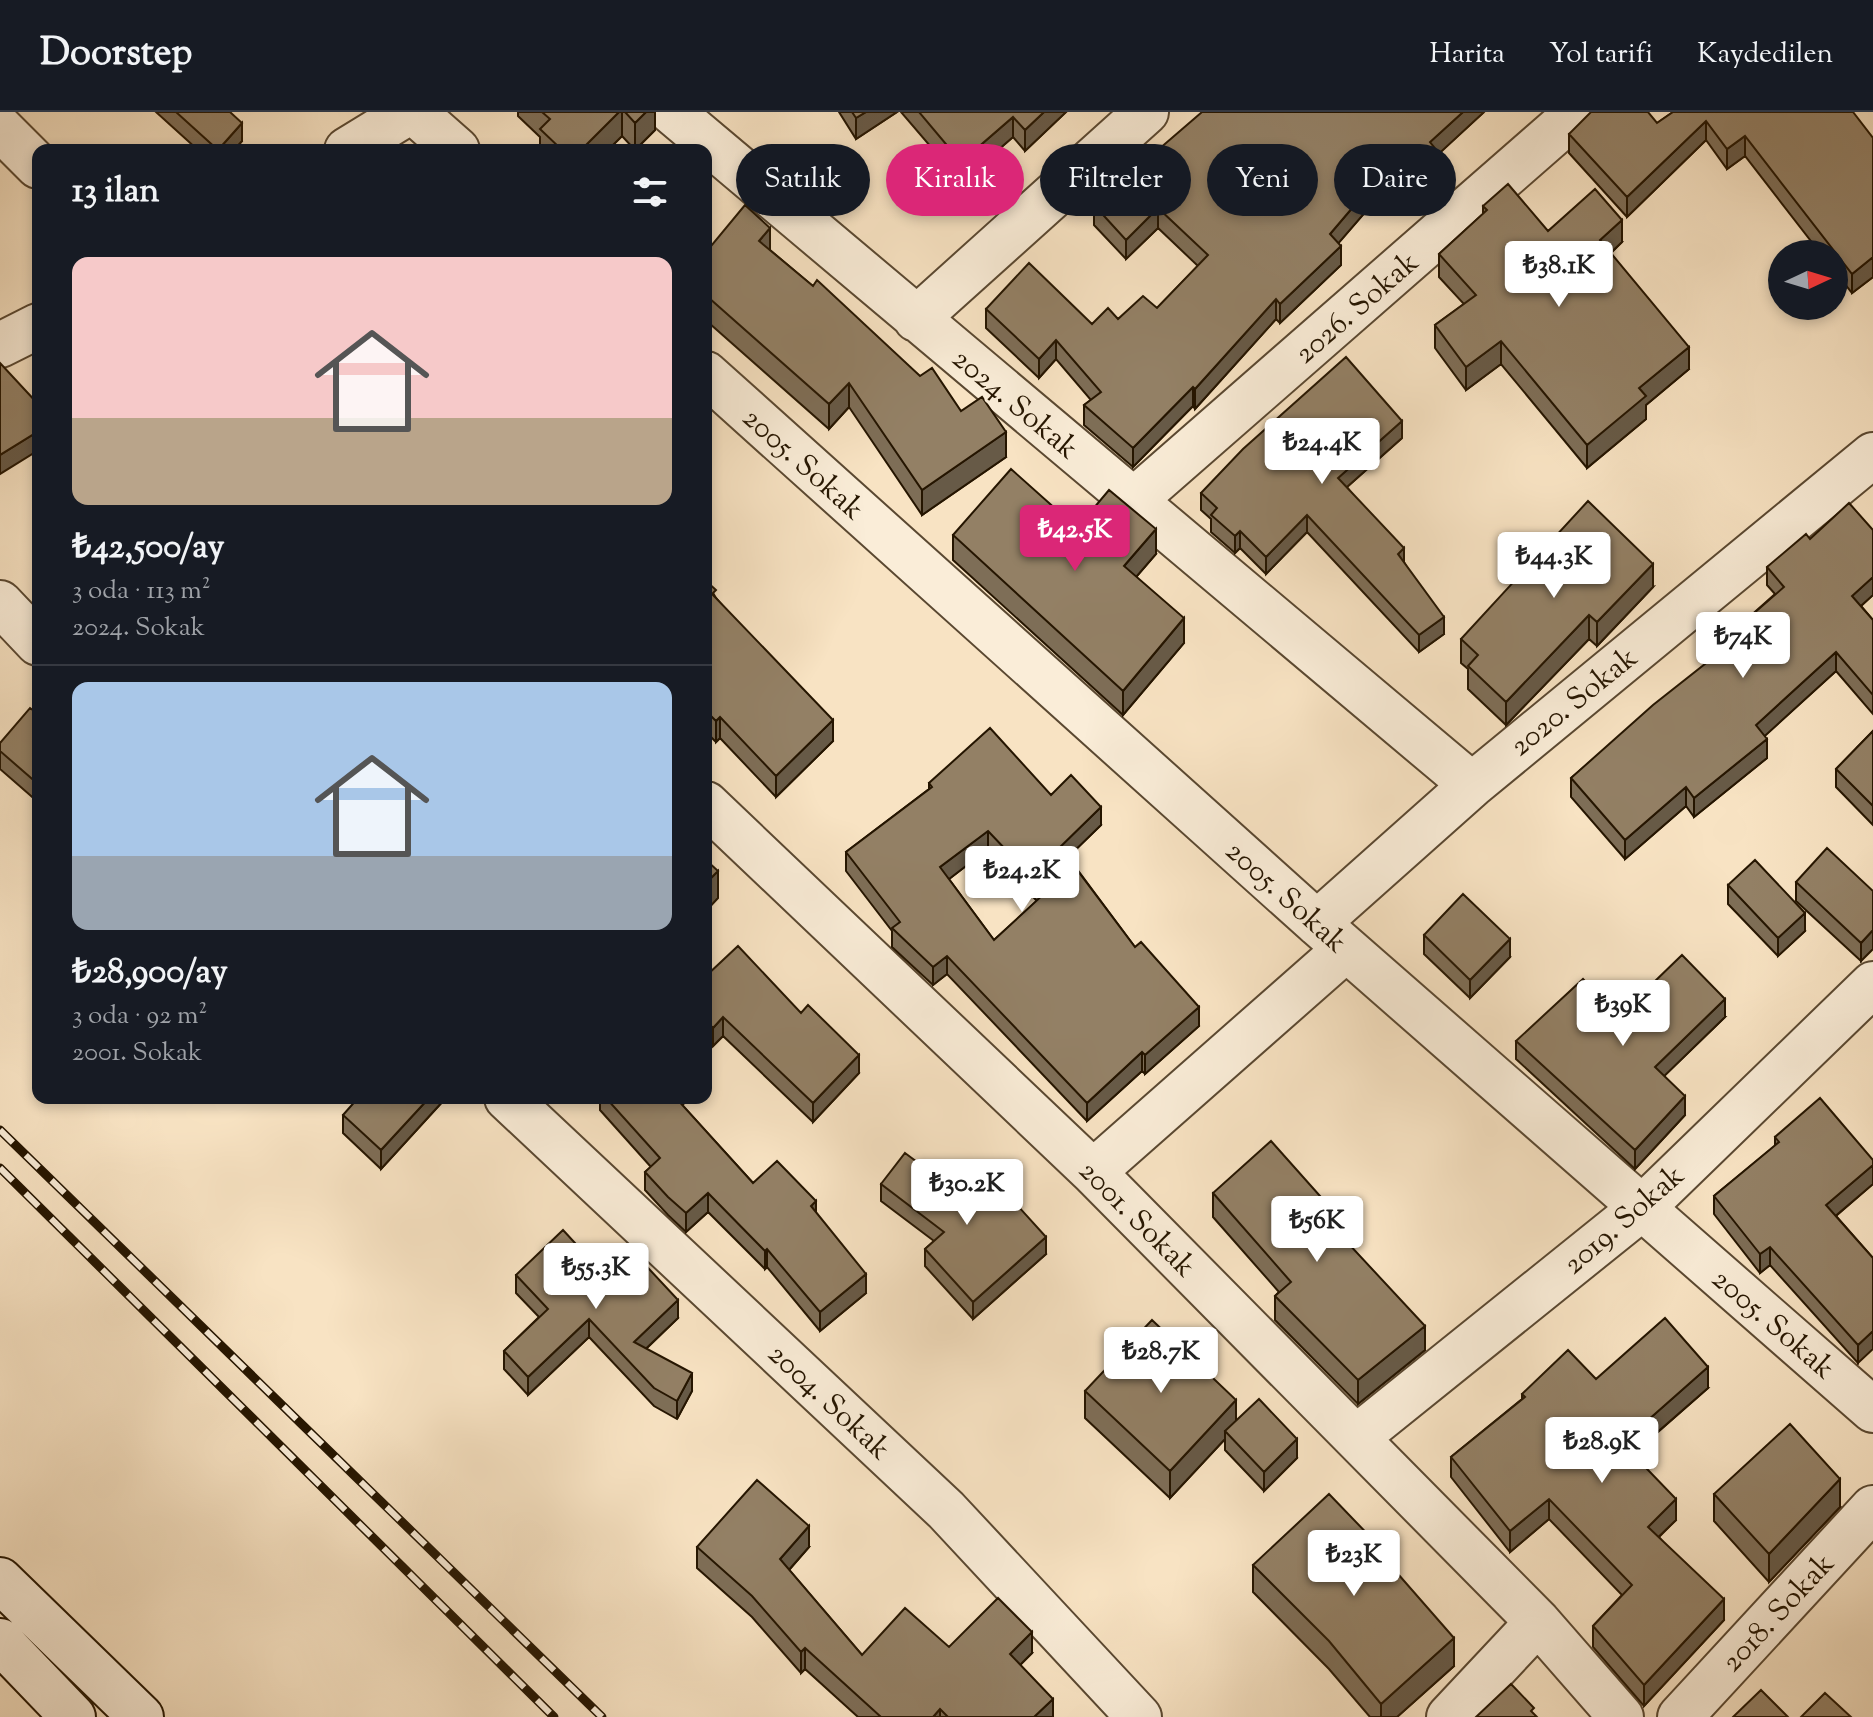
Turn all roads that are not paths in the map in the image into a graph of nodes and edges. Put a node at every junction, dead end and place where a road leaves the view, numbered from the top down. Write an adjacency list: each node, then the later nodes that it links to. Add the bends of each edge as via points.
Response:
1 (412, 112): 6 (street); 7 (street)
2 (672, 112): 8 (street, 2024. Sokak)
3 (1146, 112): 11 (street)
4 (1578, 112): 16 (street, 2026. Sokak)
5 (0, 128): 10 (street)
6 (357, 144)
7 (450, 144)
8 (710, 144)
9 (712, 146): 11 (street, 2024. Sokak)
10 (32, 160)
11 (916, 319): 16 (street, 2024. Sokak)
12 (32, 329): 13 (street)
13 (0, 345)
14 (712, 379): 21 (street, 2005. Sokak)
15 (1873, 455): 19 (street, 2020. Sokak)
16 (1133, 501): 19 (street, 2024. Sokak)
17 (0, 603): 18 (street)
18 (32, 637)
19 (1472, 785): 21 (street, 2020. Sokak)
20 (712, 810): 24 (street, 2001. Sokak)
21 (1332, 936): 24 (street, 2020. Sokak); 25 (street, 2005. Sokak)
22 (1873, 984): 25 (street, 2019. Sokak)
23 (513, 1104): 34 (street, 2004. Sokak, via 946,1510)
24 (1093, 1172): 27 (street, 2001. Sokak)
25 (1643, 1207): 26 (street, 2005. Sokak); 27 (street, 2019. Sokak)
26 (1873, 1410)
27 (1357, 1437): 30 (street, 2001. Sokak)
28 (1873, 1508): 37 (street, 2018. Sokak)
29 (0, 1580): 33 (street)
30 (1538, 1622): 35 (street); 36 (street, 2001. Sokak)
31 (0, 1641): 32 (street)
32 (73, 1717)
33 (141, 1717)
34 (1139, 1717)
35 (1449, 1717)
36 (1621, 1717)
37 (1680, 1717)

